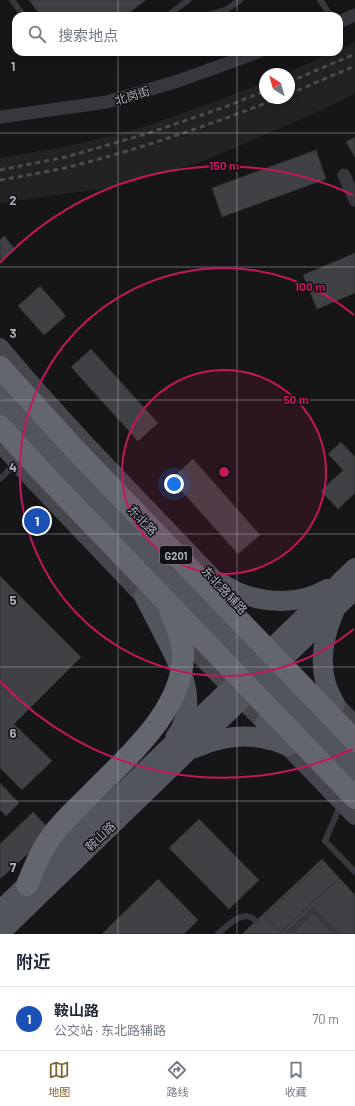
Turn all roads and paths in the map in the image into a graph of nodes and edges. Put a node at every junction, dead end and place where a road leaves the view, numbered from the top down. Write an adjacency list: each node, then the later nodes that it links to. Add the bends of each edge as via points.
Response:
1 (12, 0): 5 (lane)
2 (188, 0): 6 (lane)
3 (240, 0): 7 (lane)
4 (320, 0): 8 (lane)
5 (21, 12)
6 (172, 12)
7 (219, 12)
8 (328, 12)
9 (355, 15): 10 (street)
10 (343, 20)
11 (247, 56): 12 (street, 北岗街, via 178,81 107,102)
12 (0, 117)
13 (344, 175): 14 (street)
14 (355, 200)
15 (0, 347): 26 (main road, 东北路辅路, via 80,437)
16 (0, 367): 37 (highway, 东北路 / G201, bridge)
17 (0, 384): 24 (main road, 东北路)
18 (0, 410): 21 (main road, 东北路)
19 (0, 426): 27 (highway, bridge)
20 (0, 443): 22 (main road)
21 (34, 446): 22 (lane); 28 (main road, 东北路)
22 (17, 462): 23 (lane); 27 (main road)
23 (0, 479)
24 (172, 568): 26 (main road); 28 (main road, 东北路)
25 (352, 579): 26 (main road, via 301,600 279,602 255,599); 29 (main road, 鞍山路); 30 (main road, 鞍山路)
26 (218, 582): 30 (main road, 东北路辅路)
27 (151, 595): 32 (main road); 40 (main road, via 178,661 187,699 185,718 177,735); 43 (highway, bridge); 46 (highway, bridge, via 170,611 178,629 183,651 181,672 173,697 158,722 140,744 59,827 36,863)
28 (196, 604): 31 (main road, 东北路)
29 (338, 606): 30 (main road, 鞍山路); 33 (main road, via 328,625 323,643 326,684)
30 (282, 649): 31 (main road, 鞍山路); 33 (main road, 东北路辅路)
31 (260, 670): 32 (main road, 鞍山路); 36 (main road, 东北路); 37 (main road, 东北路)
32 (236, 693): 34 (main road); 39 (main road, 鞍山路); 40 (main road, 鞍山路)
33 (335, 704): 35 (main road, 东北路辅路)
34 (265, 723): 36 (main road); 38 (main road)
35 (355, 725)
36 (307, 730): 37 (main road, 东北路)
37 (339, 743): 41 (main road, 东北路); 42 (main road, 东北路)
38 (288, 746): 39 (main road, via 251,736 230,737 209,741); 43 (main road)
39 (188, 751): 49 (main road, 鞍山路)
40 (162, 755): 46 (main road, 鞍山路)
41 (355, 758)
42 (355, 780)
43 (348, 800): 44 (main road); 45 (lane, via 325,841)
44 (355, 816)
45 (355, 872)
46 (27, 885): 47 (main road, 鞍山路)
47 (0, 911)
48 (256, 921): 50 (lane, via 248,916 238,918)
49 (0, 933)
50 (218, 934)
51 (288, 934): 52 (lane, via 314,910)
52 (337, 934)

